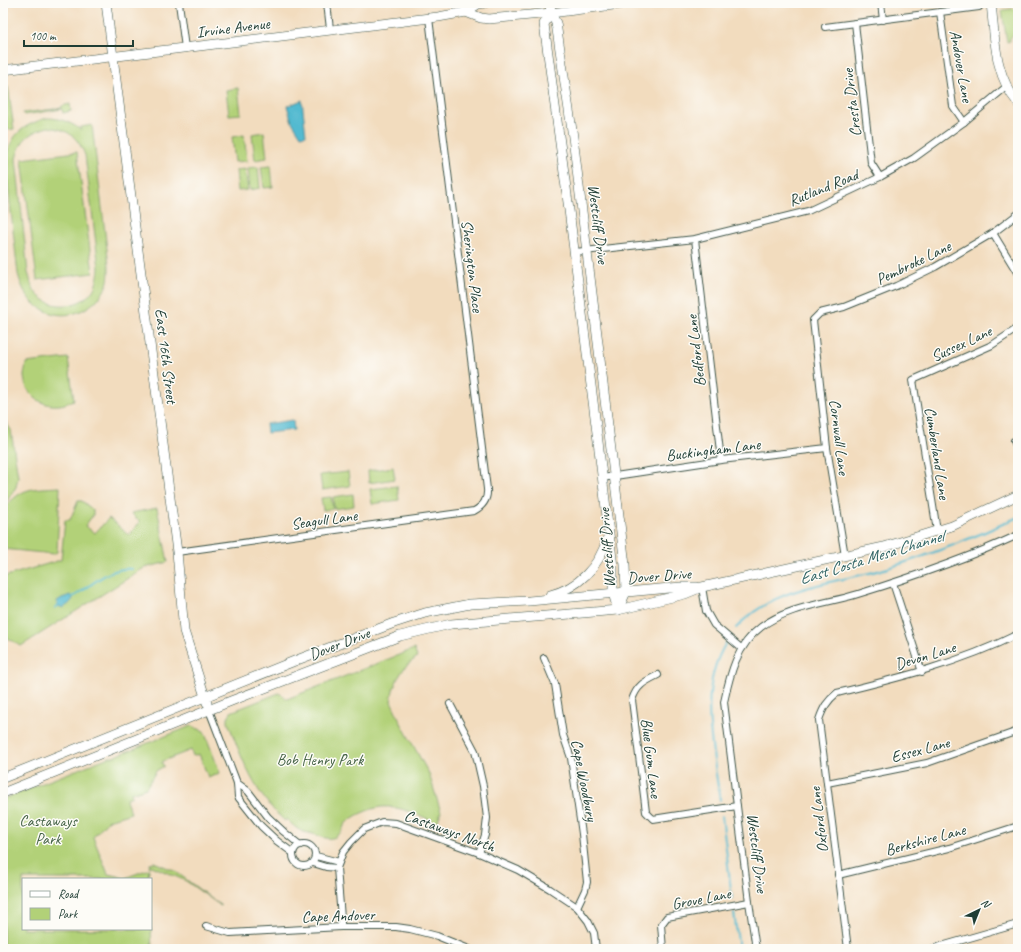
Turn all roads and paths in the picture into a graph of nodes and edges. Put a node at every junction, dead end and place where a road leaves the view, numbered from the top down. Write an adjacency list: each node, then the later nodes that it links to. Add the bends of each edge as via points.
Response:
1 (106, 3): 19 (street, East 16th Street)
2 (179, 3): 18 (street)
3 (327, 3): 17 (street)
4 (485, 3): 10 (street, Irvine Avenue, via 478,4)
5 (550, 3): 12 (street)
6 (629, 3): 12 (street, Irvine Avenue)
7 (881, 3): 14 (street)
8 (991, 3): 21 (street, via 998,61)
9 (979, 7): 11 (street)
10 (466, 12): 12 (street, Irvine Avenue, via 489,19); 13 (street, Irvine Avenue)
11 (940, 12): 14 (street); 25 (street, Andover Lane, via 953,106)
12 (551, 13): 22 (street, Westcliff Drive, via 544,24); 24 (street, Westcliff Drive, via 556,23)
13 (429, 18): 17 (street, Irvine Avenue); 45 (street, Sherington Place, via 488,495 481,507)
14 (883, 20): 15 (street)
15 (855, 23): 16 (street); 28 (street, Cresta Drive, via 871,163)
16 (825, 27)
17 (330, 29): 18 (street, Irvine Avenue)
18 (185, 48): 19 (street, Irvine Avenue)
19 (113, 57): 20 (street, Irvine Avenue); 49 (street, East 16th Street)
20 (3, 70)
21 (1006, 87): 23 (street); 25 (street, Rutland Road)
22 (553, 88): 24 (street, via 559,94); 27 (street, Westcliff Drive)
23 (1018, 103)
24 (570, 121): 26 (street, Westcliff Drive)
25 (964, 122): 28 (street, Rutland Road, via 914,158)
26 (576, 167): 27 (street); 32 (street, Westcliff Drive)
27 (564, 168): 33 (street, Westcliff Drive)
28 (880, 177): 31 (street, Rutland Road, via 808,211)
29 (1018, 214): 30 (street, Pembroke Lane)
30 (993, 234): 34 (street); 35 (street, Pembroke Lane, via 896,286 844,307 820,313)
31 (695, 239): 32 (street, Rutland Road); 41 (street, Bedford Lane)
32 (587, 250): 33 (street, Rutland Road); 42 (street, Westcliff Drive)
33 (575, 252): 43 (street, Westcliff Drive)
34 (1018, 274)
35 (813, 320): 39 (street, Cornwall Lane)
36 (1018, 328): 37 (street, Sussex Lane, via 992,345)
37 (913, 380): 46 (street, Cumberland Lane)
38 (1014, 441): 40 (street)
39 (827, 448): 41 (street, Buckingham Lane); 50 (street, Cornwall Lane)
40 (1018, 450)
41 (721, 460): 42 (street, Buckingham Lane)
42 (615, 475): 43 (street, Buckingham Lane); 53 (street, Westcliff Drive, via 626,565)
43 (602, 478): 47 (street, Westcliff Drive)
44 (1018, 495): 46 (street, Dover Drive)
45 (474, 511): 49 (street, Seagull Lane)
46 (937, 531): 50 (street, Dover Drive)
47 (609, 534): 54 (street, Westcliff Drive); 55 (street, via 604,549 590,572 570,588)
48 (1018, 535): 51 (street, via 991,548)
49 (177, 552): 65 (street, East 16th Street, via 184,631)
50 (845, 556): 52 (street, Dover Drive)
51 (893, 583): 60 (street, via 782,615 760,628); 62 (street)
52 (702, 587): 53 (street, Dover Drive); 56 (street, Dover Drive, via 685,594); 60 (street, via 706,611 714,625)
53 (626, 592): 54 (street, Dover Drive); 56 (street, Westcliff Drive)
54 (613, 593): 55 (street, Dover Drive); 56 (street, Westcliff Drive)
55 (529, 601): 57 (street, Dover Drive, via 470,604 425,613)
56 (618, 610): 59 (street, Dover Drive, via 451,624)
57 (394, 623): 59 (street); 65 (street, Dover Drive)
58 (1018, 634): 62 (street, Devon Lane, via 994,646)
59 (400, 636): 67 (street, Dover Drive)
60 (741, 648): 73 (street, Westcliff Drive, via 730,675 724,702)
61 (544, 658): 85 (street, Cape Woodbury, via 555,684 563,735 571,758 581,827 587,882)
62 (922, 672): 64 (street, Devon Lane)
63 (658, 675): 73 (street, Blue Gum Lane, via 641,684 632,700 646,812 653,819)
64 (836, 693): 71 (street, Oxford Lane, via 827,701 819,720)
65 (205, 697): 67 (street, East 16th Street); 69 (street, Dover Drive)
66 (450, 704): 79 (street, via 475,751 483,786 487,818)
67 (210, 710): 70 (street); 72 (street, Dover Drive)
68 (1018, 731): 71 (street, Essex Lane, via 927,763)
69 (3, 778)
70 (237, 783): 74 (street, via 248,791); 75 (street, via 238,797)
71 (827, 783): 83 (street, Oxford Lane)
72 (3, 793)
73 (737, 806): 84 (street, Westcliff Drive)
74 (269, 818): 75 (street); 77 (street)
75 (261, 826): 78 (street)
76 (1018, 826): 83 (street, Berkshire Lane, via 949,848)
77 (300, 845): 78 (street); 80 (street, via 307,844 314,848)
78 (293, 853): 81 (street, via 294,860 300,866)
79 (479, 853): 82 (street, Castaways North, via 396,822 382,822 364,829 343,852); 85 (street, Castaways North, via 518,870)
80 (316, 856): 81 (street); 82 (street)
81 (313, 863): 82 (street, via 326,867)
82 (338, 865): 88 (street)
83 (838, 875): 93 (street, Oxford Lane)
84 (749, 902): 91 (street, Grove Lane, via 667,917 661,925); 92 (street, Westcliff Drive)
85 (577, 907): 90 (street, Castaways North, via 588,920 594,933)
86 (1018, 924): 94 (street)
87 (206, 926): 88 (street, Cape Andover, via 230,933)
88 (341, 927): 89 (street, Cape Andover, via 410,929 441,937)
89 (469, 949)
90 (596, 949)
91 (663, 949)
92 (756, 949)
93 (848, 949)
94 (931, 949)

